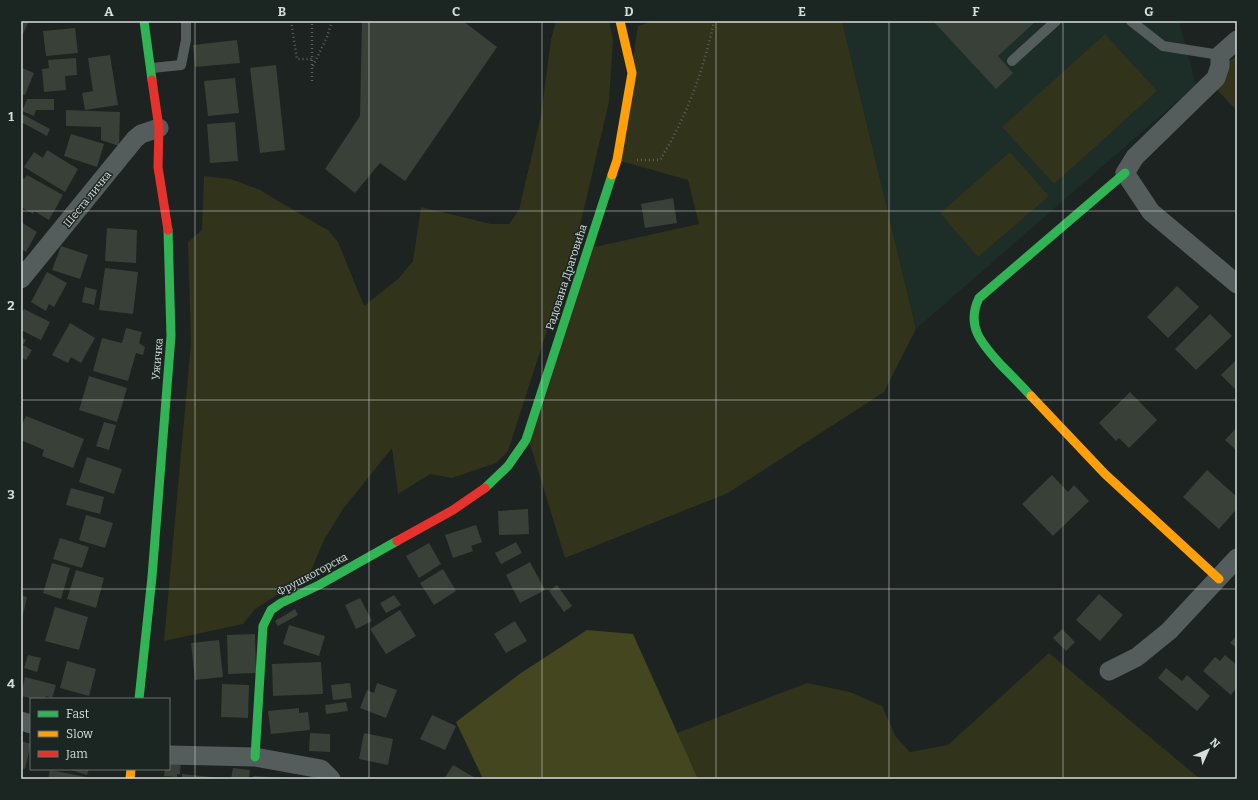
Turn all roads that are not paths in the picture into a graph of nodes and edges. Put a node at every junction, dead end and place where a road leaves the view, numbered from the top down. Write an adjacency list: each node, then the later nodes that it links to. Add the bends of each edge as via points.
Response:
1 (144, 21): 9 (street, Ужичка)
2 (186, 21): 9 (lane, via 186,40 181,66)
3 (620, 21): 14 (street, Радована Драговића, via 632,73 617,160 526,440 508,466 489,485)
4 (1056, 21): 8 (lane)
5 (1131, 21): 7 (lane, via 1163,46)
6 (1237, 40): 7 (street)
7 (1220, 55): 11 (street, via 1216,78 1135,157)
8 (1012, 61)
9 (152, 68): 10 (street, Ужичка)
10 (159, 128): 12 (street, Шеста личка, via 141,134 135,139); 18 (street, Ужичка, via 158,167 168,225 171,336 152,577)
11 (1125, 173): 13 (street, via 1151,212); 16 (street, via 978,298 973,308 975,331 982,344 1105,474)
12 (21, 280)
13 (1237, 284)
14 (454, 510): 20 (street, Фрушкогорска, via 271,610 263,626)
15 (1237, 558): 16 (street)
16 (1219, 579): 17 (street, via 1169,631 1137,657)
17 (1109, 671)
18 (138, 698)
19 (170, 754): 20 (street)
20 (255, 758): 21 (street, via 321,769)
21 (331, 779)

